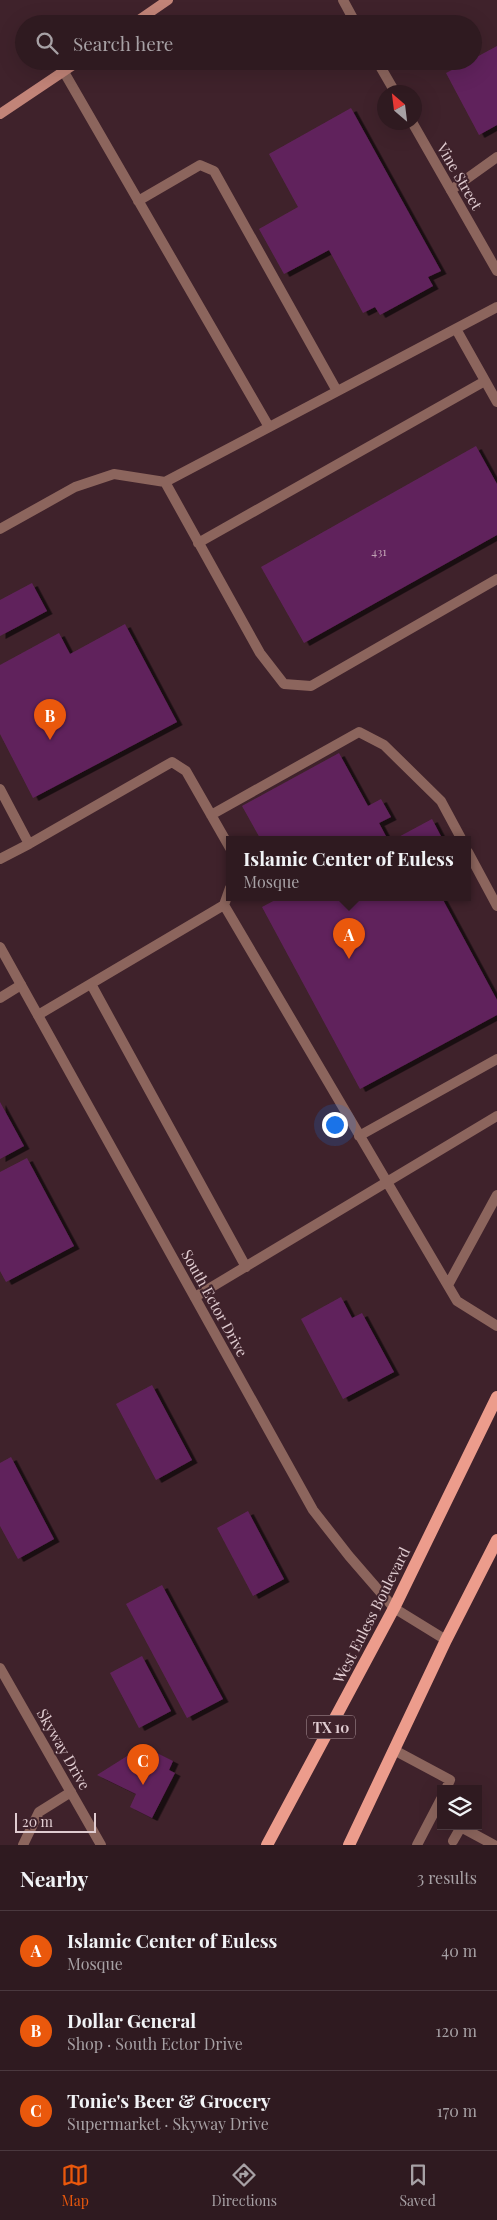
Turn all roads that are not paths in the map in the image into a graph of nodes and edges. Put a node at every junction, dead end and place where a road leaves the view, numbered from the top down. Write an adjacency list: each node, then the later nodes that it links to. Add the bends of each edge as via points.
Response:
1 (168, 0): 3 (main road)
2 (343, 0): 4 (street)
3 (146, 15)
4 (351, 15)
5 (67, 70): 7 (main road)
6 (383, 70): 8 (street)
7 (64, 72): 9 (main road); 13 (street)
8 (391, 85)
9 (0, 114)
10 (417, 130): 12 (street, Vine Street)
11 (497, 157): 12 (street)
12 (451, 190): 14 (street, Vine Street)
13 (138, 200): 18 (street, via 200,165 214,171); 20 (street)
14 (497, 271)
15 (497, 307): 16 (street)
16 (456, 329): 17 (street); 18 (street)
17 (485, 381): 19 (street); 23 (street)
18 (337, 391): 20 (street)
19 (497, 402)
20 (269, 426): 21 (street)
21 (165, 482): 22 (street, via 114,474 75,488); 23 (street)
22 (0, 529)
23 (198, 543): 24 (street, via 260,653 284,684 311,686)
24 (497, 579)
25 (0, 789): 29 (street)
26 (211, 815): 27 (street, via 359,732 384,745 441,801); 28 (street); 29 (street, via 186,771 172,762)
27 (460, 836)
28 (226, 841)
29 (29, 844): 31 (street)
30 (471, 858): 34 (street)
31 (0, 859)
32 (226, 899): 33 (street)
33 (224, 905): 36 (street); 42 (street)
34 (497, 906)
35 (0, 947): 37 (street, South Ector Drive)
36 (91, 984): 39 (street); 45 (street)
37 (21, 985): 38 (street); 39 (street, South Ector Drive)
38 (0, 998)
39 (38, 1015): 47 (street, South Ector Drive)
40 (497, 1060): 42 (street)
41 (497, 1116): 43 (street)
42 (359, 1136): 43 (street)
43 (387, 1184): 45 (street); 46 (street)
44 (497, 1195): 46 (street)
45 (246, 1267): 47 (street)
46 (448, 1285): 48 (street, via 457,1301)
47 (195, 1297): 51 (street, South Ector Drive, via 313,1510)
48 (497, 1326)
49 (497, 1397): 51 (main road, West Euless Boulevard / TX 10)
50 (497, 1540): 52 (main road)
51 (394, 1608): 52 (street, South Ector Drive); 63 (main road, West Euless Boulevard / TX 10)
52 (446, 1640): 54 (main road)
53 (0, 1668): 56 (street, Skyway Drive)
54 (394, 1750): 55 (street, via 450,1780); 64 (main road)
55 (448, 1785)
56 (70, 1792): 61 (street, via 39,1812); 62 (street, Skyway Drive)
57 (437, 1814): 65 (street)
58 (458, 1830): 60 (street)
59 (466, 1830): 66 (street)
60 (453, 1841)
61 (23, 1845)
62 (101, 1845)
63 (267, 1845)
64 (349, 1845)
65 (417, 1845)
66 (494, 1845)

